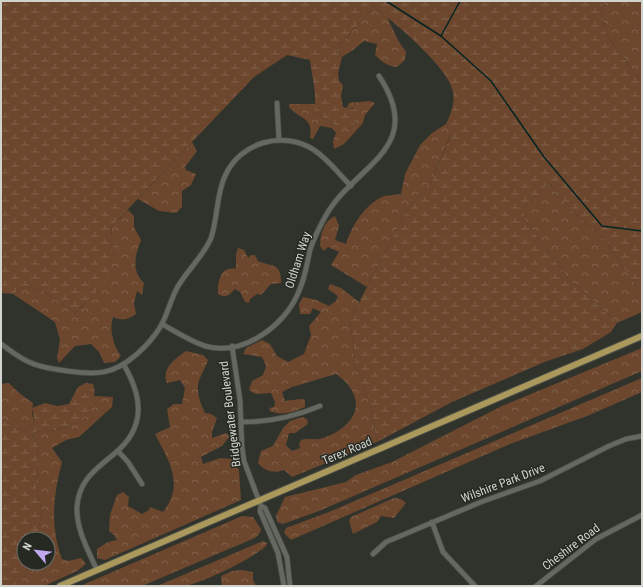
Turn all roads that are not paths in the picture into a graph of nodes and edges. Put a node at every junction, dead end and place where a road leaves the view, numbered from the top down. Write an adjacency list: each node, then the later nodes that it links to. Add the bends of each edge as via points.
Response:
1 (379, 76): 4 (street, Oldham Way, via 394,108 393,134 382,154)
2 (277, 103): 3 (street)
3 (279, 140): 4 (street, via 298,142 315,150); 5 (street, via 263,142 248,149 227,171 211,237 202,255 180,283)
4 (351, 186): 8 (street, Oldham Way, via 331,207 317,232 300,290 291,307 265,333)
5 (162, 324): 8 (street, Oldham Way, via 206,346); 9 (street, via 148,343)
6 (642, 336): 15 (main road, Terex Road)
7 (1, 344): 9 (street, via 28,362 44,368 96,374)
8 (232, 346): 11 (street, Bridgewater Boulevard)
9 (124, 365): 13 (street, via 136,388 139,410 132,433)
10 (320, 406): 11 (street, via 285,419)
11 (242, 422): 15 (street, Bridgewater Boulevard, via 244,461)
12 (642, 436): 17 (street, Wilshire Park Drive, via 609,446 540,482)
13 (118, 451): 14 (street); 21 (street, via 89,475 78,499 80,531)
14 (142, 484)
15 (260, 503): 18 (street, via 265,508); 19 (street, via 260,511); 21 (main road, Terex Road)
16 (642, 515): 26 (street, Cheshire Road, via 596,539)
17 (432, 522): 20 (street, Wilshire Park Drive, via 386,542); 25 (street, via 446,557)
18 (284, 550): 19 (street); 22 (street, via 290,569)
19 (278, 553): 23 (street)
20 (373, 554)
21 (97, 570): 24 (main road, Terex Road)
22 (290, 583): 23 (street)
23 (284, 584)
24 (60, 586)
25 (475, 586)
26 (536, 586)

